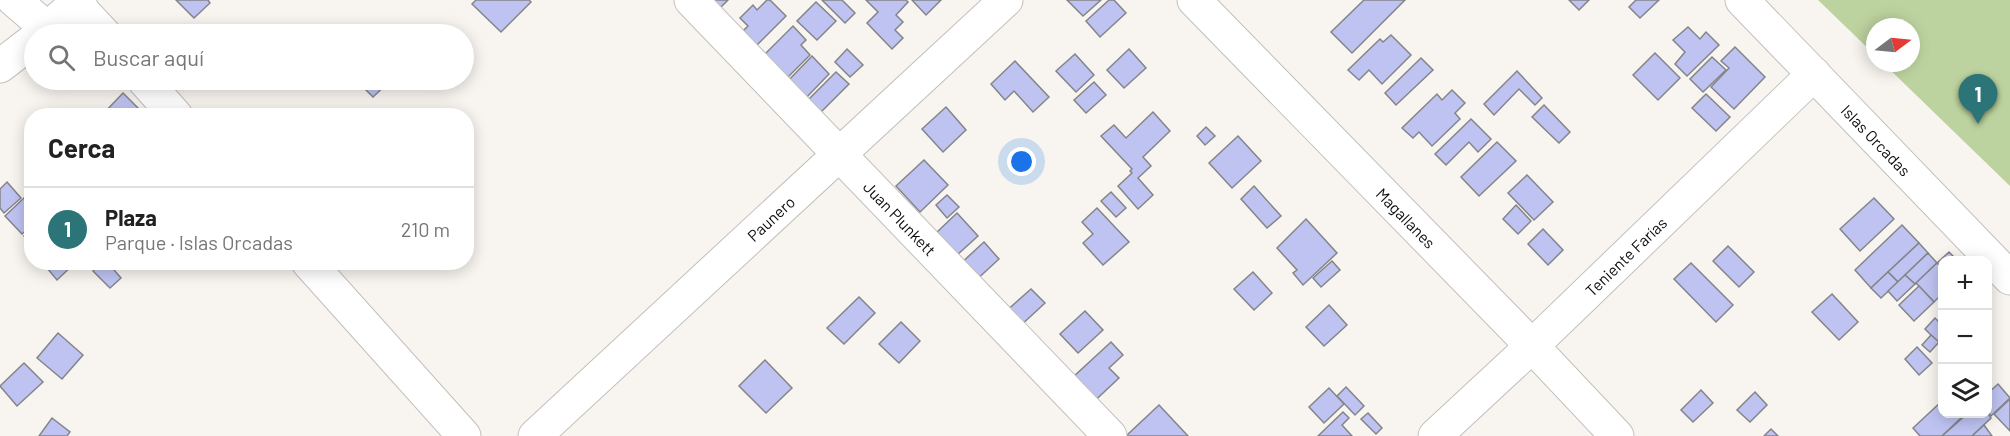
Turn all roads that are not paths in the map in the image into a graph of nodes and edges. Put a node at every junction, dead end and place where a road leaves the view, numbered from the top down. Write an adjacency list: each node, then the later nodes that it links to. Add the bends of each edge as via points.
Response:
1 (14, 0): 7 (street)
2 (691, 0): 15 (street, Juan Plunkett)
3 (1006, 0): 15 (street, Paunero)
4 (1194, 0): 18 (street, Magallanes)
5 (1742, 0): 12 (street, Islas Orcadas)
6 (78, 2): 8 (street); 9 (street)
7 (33, 24)
8 (53, 24)
9 (96, 24)
10 (24, 47): 11 (street)
11 (0, 66)
12 (1814, 74): 16 (street, Islas Orcadas); 18 (street, Teniente Farías)
13 (153, 90): 14 (street)
14 (169, 108)
15 (839, 154): 20 (street, Paunero); 21 (street, Juan Plunkett)
16 (2006, 261)
17 (315, 270): 19 (street)
18 (1532, 346): 22 (street, Teniente Farías); 23 (street, Magallanes)
19 (464, 436)
20 (535, 436)
21 (1110, 436)
22 (1435, 436)
23 (1617, 436)

